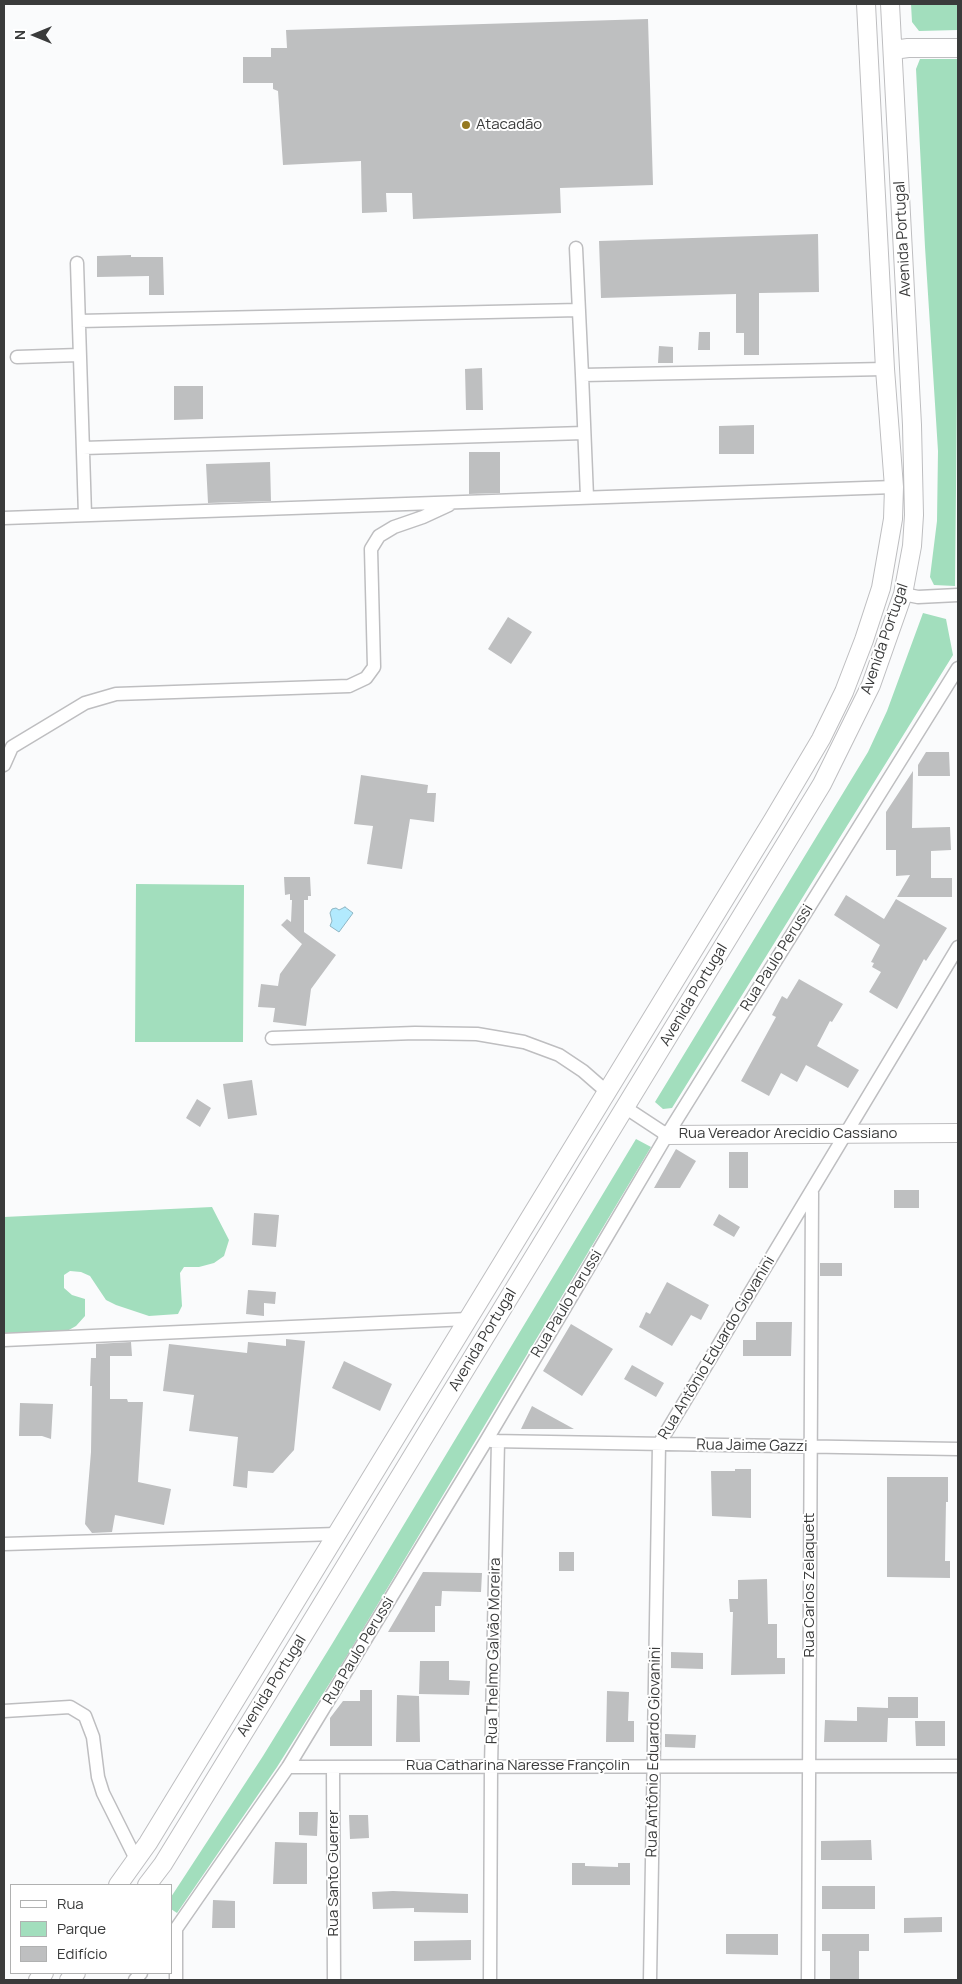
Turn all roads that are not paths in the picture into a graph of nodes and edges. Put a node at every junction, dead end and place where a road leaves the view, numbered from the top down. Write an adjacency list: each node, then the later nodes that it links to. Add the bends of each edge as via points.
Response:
1 (866, 4): 5 (main road)
2 (890, 4): 4 (main road, Avenida Portugal)
3 (958, 48): 4 (main road)
4 (893, 50): 5 (street); 21 (main road, Avenida Portugal, via 914,470 912,546)
5 (869, 55): 12 (main road)
6 (576, 248): 8 (street)
7 (76, 263): 9 (street)
8 (579, 310): 9 (street); 13 (street)
9 (79, 321): 10 (street)
10 (79, 355): 11 (street); 15 (street)
11 (18, 357)
12 (885, 369): 13 (street); 16 (main road)
13 (582, 375): 14 (street)
14 (584, 433): 15 (street); 17 (street)
15 (83, 448): 19 (street)
16 (894, 487): 17 (street); 25 (main road, via 893,519 881,588 864,640 844,692)
17 (587, 498): 18 (street)
18 (456, 502): 19 (street); 24 (street, via 394,527 379,536 371,549 374,666 366,678 349,686 116,694 85,703 12,747)
19 (85, 515): 20 (street)
20 (4, 518)
21 (904, 594): 22 (street, via 918,597); 26 (main road, Avenida Portugal, via 872,685 822,784)
22 (958, 595)
23 (958, 668): 35 (street, Rua Paulo Perussi)
24 (4, 764)
25 (773, 820): 26 (main road); 27 (main road)
26 (792, 833): 28 (main road, Avenida Portugal)
27 (744, 868): 28 (main road); 31 (main road)
28 (764, 880): 32 (main road, Avenida Portugal)
29 (958, 947): 33 (street, Rua Antônio Eduardo Giovanini)
30 (272, 1038): 31 (street, via 477,1034 524,1042 559,1055)
31 (607, 1092): 37 (main road)
32 (626, 1108): 35 (street, Rua Vereador Arecidio Cassiano); 54 (main road, Avenida Portugal)
33 (847, 1134): 34 (main road, Rua Vereador Arecidio Cassiano); 35 (main road, Rua Vereador Arecidio Cassiano); 36 (street, Rua Antônio Eduardo Giovanini)
34 (958, 1134)
35 (667, 1135): 39 (street, Rua Paulo Perussi)
36 (812, 1191): 40 (street, Rua Antônio Eduardo Giovanini); 41 (street, Rua Carlos Zelaquett)
37 (468, 1319): 38 (street); 43 (main road)
38 (4, 1340)
39 (492, 1441): 40 (street, Rua Jaime Gazzi); 49 (street, Rua Paulo Perussi); 51 (street, Rua Thelmo Galvão Moreira)
40 (660, 1444): 41 (street, Rua Jaime Gazzi); 46 (street, Rua Antônio Eduardo Giovanini)
41 (810, 1447): 42 (street, Rua Jaime Gazzi); 47 (street, Rua Carlos Zelaquett)
42 (958, 1449)
43 (337, 1534): 44 (street); 52 (main road)
44 (4, 1544)
45 (4, 1711): 52 (street, via 70,1707 85,1716 93,1737 103,1793)
46 (654, 1766): 47 (street, Rua Catharina Naresse Françolin); 51 (street, Rua Catharina Naresse Françolin); 59 (street, Rua Antônio Eduardo Giovanini)
47 (809, 1766): 48 (street, Rua Catharina Naresse Françolin); 60 (street, Rua Carlos Zelaquett)
48 (958, 1766)
49 (288, 1767): 50 (street, Rua Catharina Naresse Françolin); 55 (street, Rua Paulo Perussi)
50 (333, 1767): 51 (street, Rua Catharina Naresse Françolin); 57 (street, Rua Santo Guerrer)
51 (491, 1767): 58 (street, Rua Thelmo Galvão Moreira)
52 (136, 1859): 53 (main road)
53 (119, 1884)
54 (148, 1884)
55 (173, 1931): 56 (street)
56 (176, 1980)
57 (334, 1980)
58 (490, 1980)
59 (650, 1980)
60 (808, 1980)

